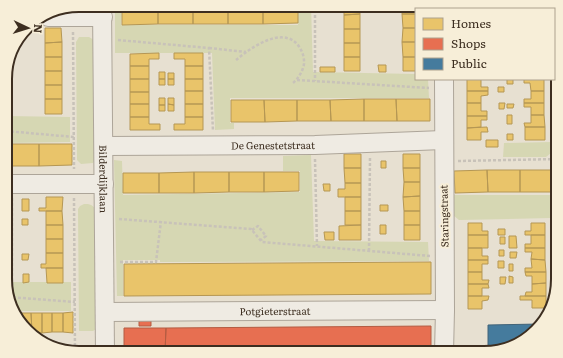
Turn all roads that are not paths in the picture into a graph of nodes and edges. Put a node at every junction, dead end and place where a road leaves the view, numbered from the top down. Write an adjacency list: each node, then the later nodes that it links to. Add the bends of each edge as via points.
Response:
1 (93, 12): 3 (street)
2 (102, 12): 6 (street, Bilderdijklaan)
3 (57, 16)
4 (444, 84): 5 (street, Staringstraat)
5 (443, 140): 6 (street, De Genestetstraat, via 315,145); 9 (street, Staringstraat)
6 (104, 146): 8 (street, Bilderdijklaan)
7 (12, 184): 8 (street)
8 (104, 184): 10 (street, Bilderdijklaan)
9 (445, 310): 10 (street, Potgieterstraat); 12 (street, Staringstraat)
10 (105, 312): 11 (street, Bilderdijklaan)
11 (105, 346)
12 (444, 346)

